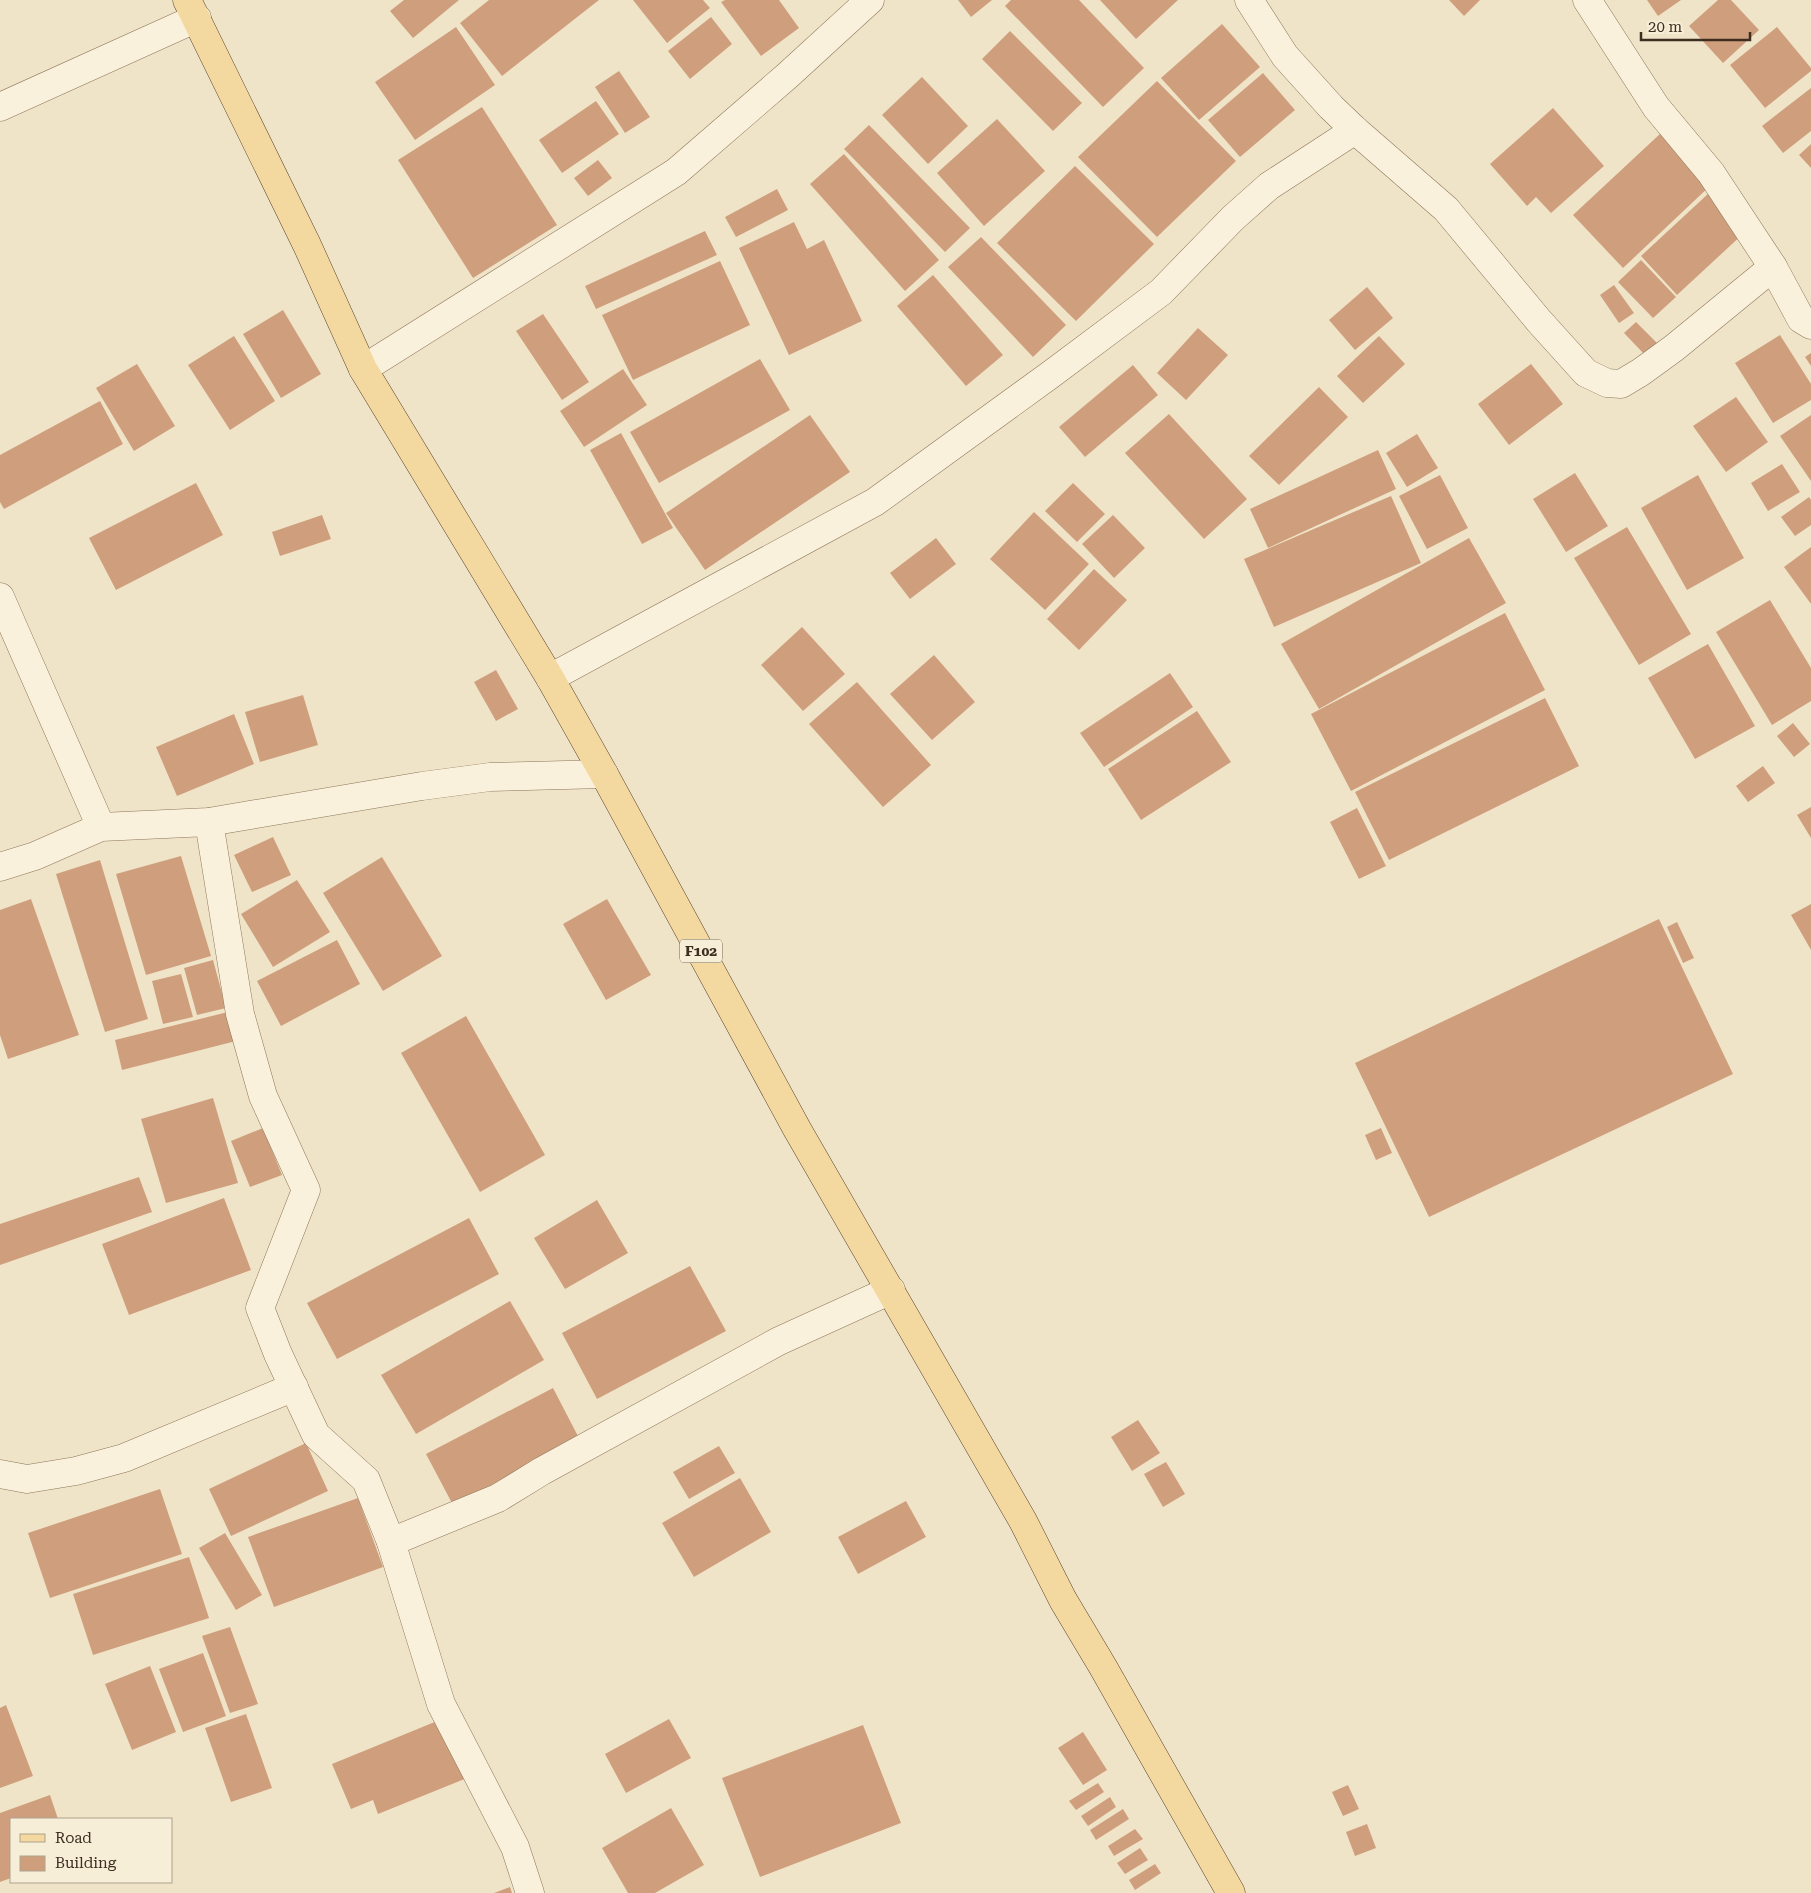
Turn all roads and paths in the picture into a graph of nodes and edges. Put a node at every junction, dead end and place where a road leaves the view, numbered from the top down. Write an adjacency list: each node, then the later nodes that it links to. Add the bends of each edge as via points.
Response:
1 (870, 0): 9 (street, via 676,172)
2 (1249, 0): 6 (street, via 1285,56)
3 (1586, 0): 7 (street, via 1656,106 1711,173)
4 (192, 9): 5 (street); 9 (main road, F102, via 307,245)
5 (0, 107)
6 (1355, 130): 7 (street, via 1446,209 1538,321 1586,373 1606,383 1621,384 1642,372); 11 (street, via 1270,186 1233,218 1161,292 875,502)
7 (1773, 267): 8 (street, via 1801,319)
8 (1811, 325)
9 (363, 369): 11 (main road, F102)
10 (0, 597): 14 (street)
11 (550, 678): 12 (main road, F102)
12 (604, 774): 13 (street, via 490,777); 16 (main road, F102, via 797,1129)
13 (209, 822): 14 (street); 17 (street, via 240,1014 264,1096 306,1190 260,1308)
14 (101, 827): 15 (street, via 35,856)
15 (0, 867)
16 (891, 1290): 19 (street, via 779,1341 498,1498); 21 (main road, F102)
17 (294, 1387): 18 (street, via 124,1458 76,1471 27,1478); 19 (street, via 316,1435 366,1480)
18 (0, 1474)
19 (391, 1542): 20 (street, via 441,1704 515,1847)
20 (530, 1893)
21 (1231, 1893)

